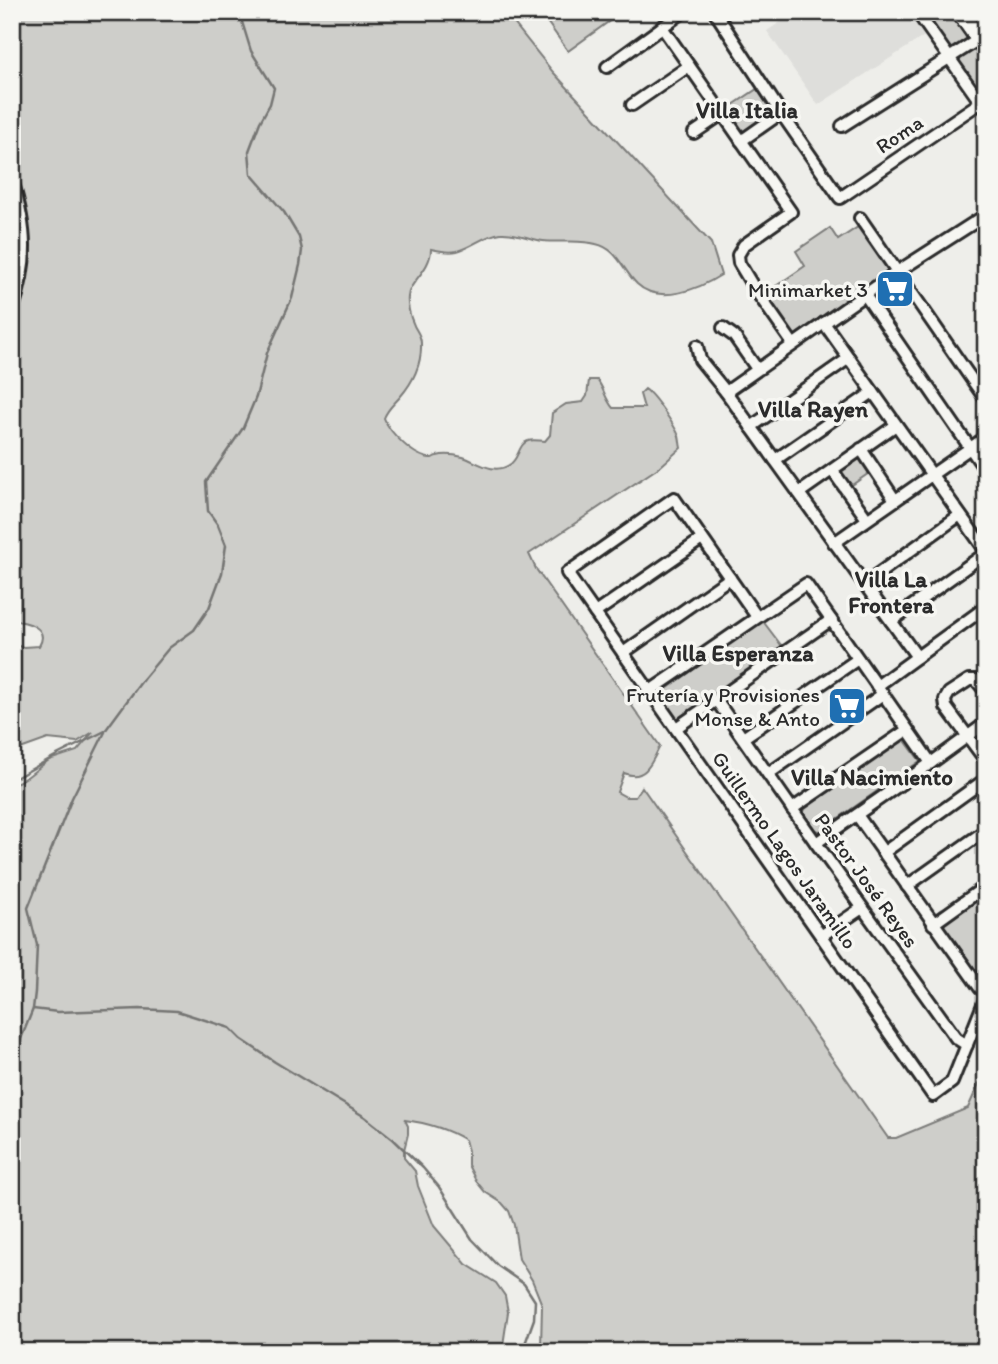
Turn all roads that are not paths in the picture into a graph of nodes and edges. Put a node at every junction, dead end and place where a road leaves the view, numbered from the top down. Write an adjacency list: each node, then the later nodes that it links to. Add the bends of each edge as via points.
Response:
1 (683, 12): 5 (street)
2 (715, 12): 12 (street)
3 (918, 12): 7 (street)
4 (960, 12): 6 (highway)
5 (662, 27): 8 (street); 9 (street)
6 (982, 44): 7 (street)
7 (950, 58): 11 (street); 14 (street)
8 (689, 66): 10 (street); 13 (street)
9 (607, 67)
10 (632, 106)
11 (983, 106): 12 (street, Roma, via 840,198)
12 (780, 113): 16 (street)
13 (722, 114): 15 (street); 16 (street)
14 (842, 126)
15 (694, 134)
16 (741, 141): 25 (street, via 791,212 744,245 739,263)
17 (12, 180): 22 (street, via 24,242 21,286)
18 (986, 215): 20 (street)
19 (860, 218): 20 (street)
20 (897, 272): 21 (street); 31 (street)
21 (865, 295): 23 (street); 35 (street)
22 (12, 311)
23 (824, 323): 25 (street); 27 (street)
24 (723, 328): 28 (street, via 734,335)
25 (793, 344): 28 (street)
26 (697, 346): 29 (street, via 700,359)
27 (849, 358): 30 (street); 33 (street)
28 (757, 369): 29 (street)
29 (726, 392): 33 (street)
30 (873, 392): 32 (street); 37 (street)
31 (986, 400)
32 (896, 425): 36 (street); 40 (street)
33 (751, 427): 37 (street)
34 (986, 437): 35 (street)
35 (970, 447): 39 (street); 40 (street)
36 (861, 450): 38 (street); 42 (street)
37 (775, 460): 41 (street)
38 (832, 470): 41 (street); 44 (street)
39 (986, 471)
40 (931, 474): 42 (street); 43 (street)
41 (799, 493): 46 (street)
42 (895, 500): 44 (street)
43 (960, 515): 47 (street); 49 (street)
44 (867, 519): 46 (street)
45 (702, 539): 48 (street); 51 (street); 51 (street, Guillermo Lagos Jaramillo, via 674,498 567,573)
46 (834, 542): 49 (street)
47 (986, 552): 54 (street)
48 (730, 578): 52 (street); 55 (street)
49 (864, 584): 54 (street)
50 (986, 607): 56 (street)
51 (595, 613): 55 (street, Guillermo Lagos Jaramillo)
52 (757, 617): 53 (street, via 806,584); 59 (street)
53 (831, 620): 57 (street); 61 (street)
54 (891, 621): 56 (street)
55 (623, 653): 59 (street, Guillermo Lagos Jaramillo)
56 (917, 657): 58 (street)
57 (858, 659): 58 (street); 66 (street)
58 (880, 690): 64 (street); 69 (street)
59 (650, 691): 63 (street, Guillermo Lagos Jaramillo)
60 (986, 692): 65 (street, via 971,679 946,696 946,707)
61 (716, 700): 63 (street); 66 (street, Pastor José Reyes)
62 (986, 723): 65 (street)
63 (676, 728): 80 (street, Guillermo Lagos Jaramillo)
64 (907, 730): 68 (street); 71 (street)
65 (967, 736): 67 (street); 68 (street)
66 (743, 738): 69 (street, Pastor José Reyes)
67 (986, 761)
68 (931, 763): 72 (street)
69 (768, 774): 71 (street, Pastor José Reyes)
70 (986, 779): 75 (street)
71 (792, 809): 74 (street, Pastor José Reyes)
72 (857, 815): 74 (street); 75 (street)
73 (986, 830): 76 (street)
74 (816, 843): 78 (street, Pastor José Reyes)
75 (883, 853): 76 (street)
76 (907, 886): 79 (street)
77 (986, 886): 79 (street)
78 (862, 908): 80 (street); 82 (street, Pastor José Reyes, via 956,1038)
79 (933, 923): 81 (street)
80 (821, 936): 82 (street, Guillermo Lagos Jaramillo, via 933,1096 952,1082)
81 (986, 995): 82 (street)
82 (967, 1045)

